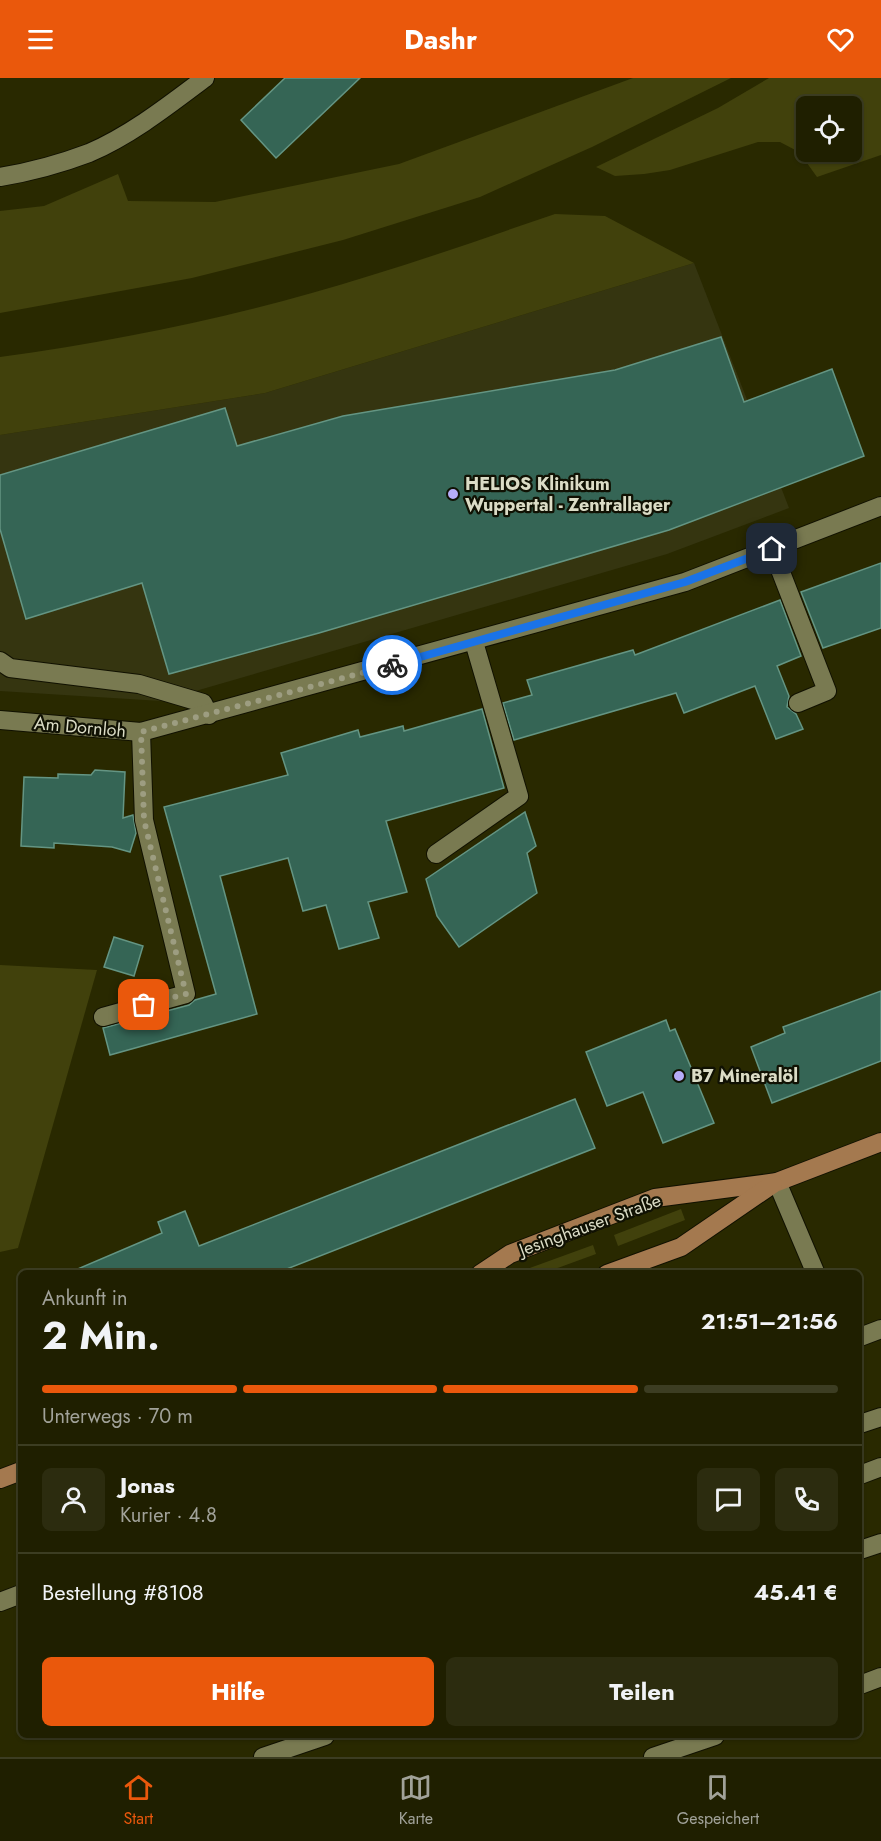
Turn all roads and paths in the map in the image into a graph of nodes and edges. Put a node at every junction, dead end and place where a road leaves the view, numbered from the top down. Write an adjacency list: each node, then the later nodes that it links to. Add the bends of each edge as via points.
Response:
1 (205, 78): 2 (street, via 158,114 90,152 35,171)
2 (0, 177)
3 (881, 507): 4 (street, Am Dornloh)
4 (772, 549): 5 (street, Am Dornloh, via 685,582); 7 (street, via 827,692)
5 (474, 642): 8 (street, Am Dornloh); 11 (street, via 519,796)
6 (0, 661): 8 (street, via 10,668 139,684 203,702)
7 (798, 702)
8 (209, 715): 10 (street, Am Dornloh)
9 (0, 720): 10 (street, Am Dornloh)
10 (141, 732): 12 (street, via 144,820 186,994)
11 (436, 855)
12 (103, 1017)
13 (881, 1142): 14 (main road, Jesinghauser Straße)
14 (777, 1182): 15 (main road, Jesinghauser Straße, via 655,1198 510,1254); 16 (main road, Jesinghauser Straße, via 681,1247); 17 (street)
15 (486, 1270)
16 (619, 1270)
17 (814, 1270)
18 (881, 1329): 19 (street)
19 (862, 1336)
20 (881, 1417): 21 (street)
21 (862, 1423)
22 (881, 1467): 24 (street)
23 (18, 1472): 25 (main road)
24 (862, 1474)
25 (0, 1479)
26 (881, 1543): 27 (street)
27 (862, 1549)
28 (18, 1595): 29 (street)
29 (0, 1602)
30 (881, 1677): 31 (street)
31 (862, 1684)
32 (319, 1738): 34 (street)
33 (709, 1738): 35 (street)
34 (262, 1757)
35 (653, 1757)

